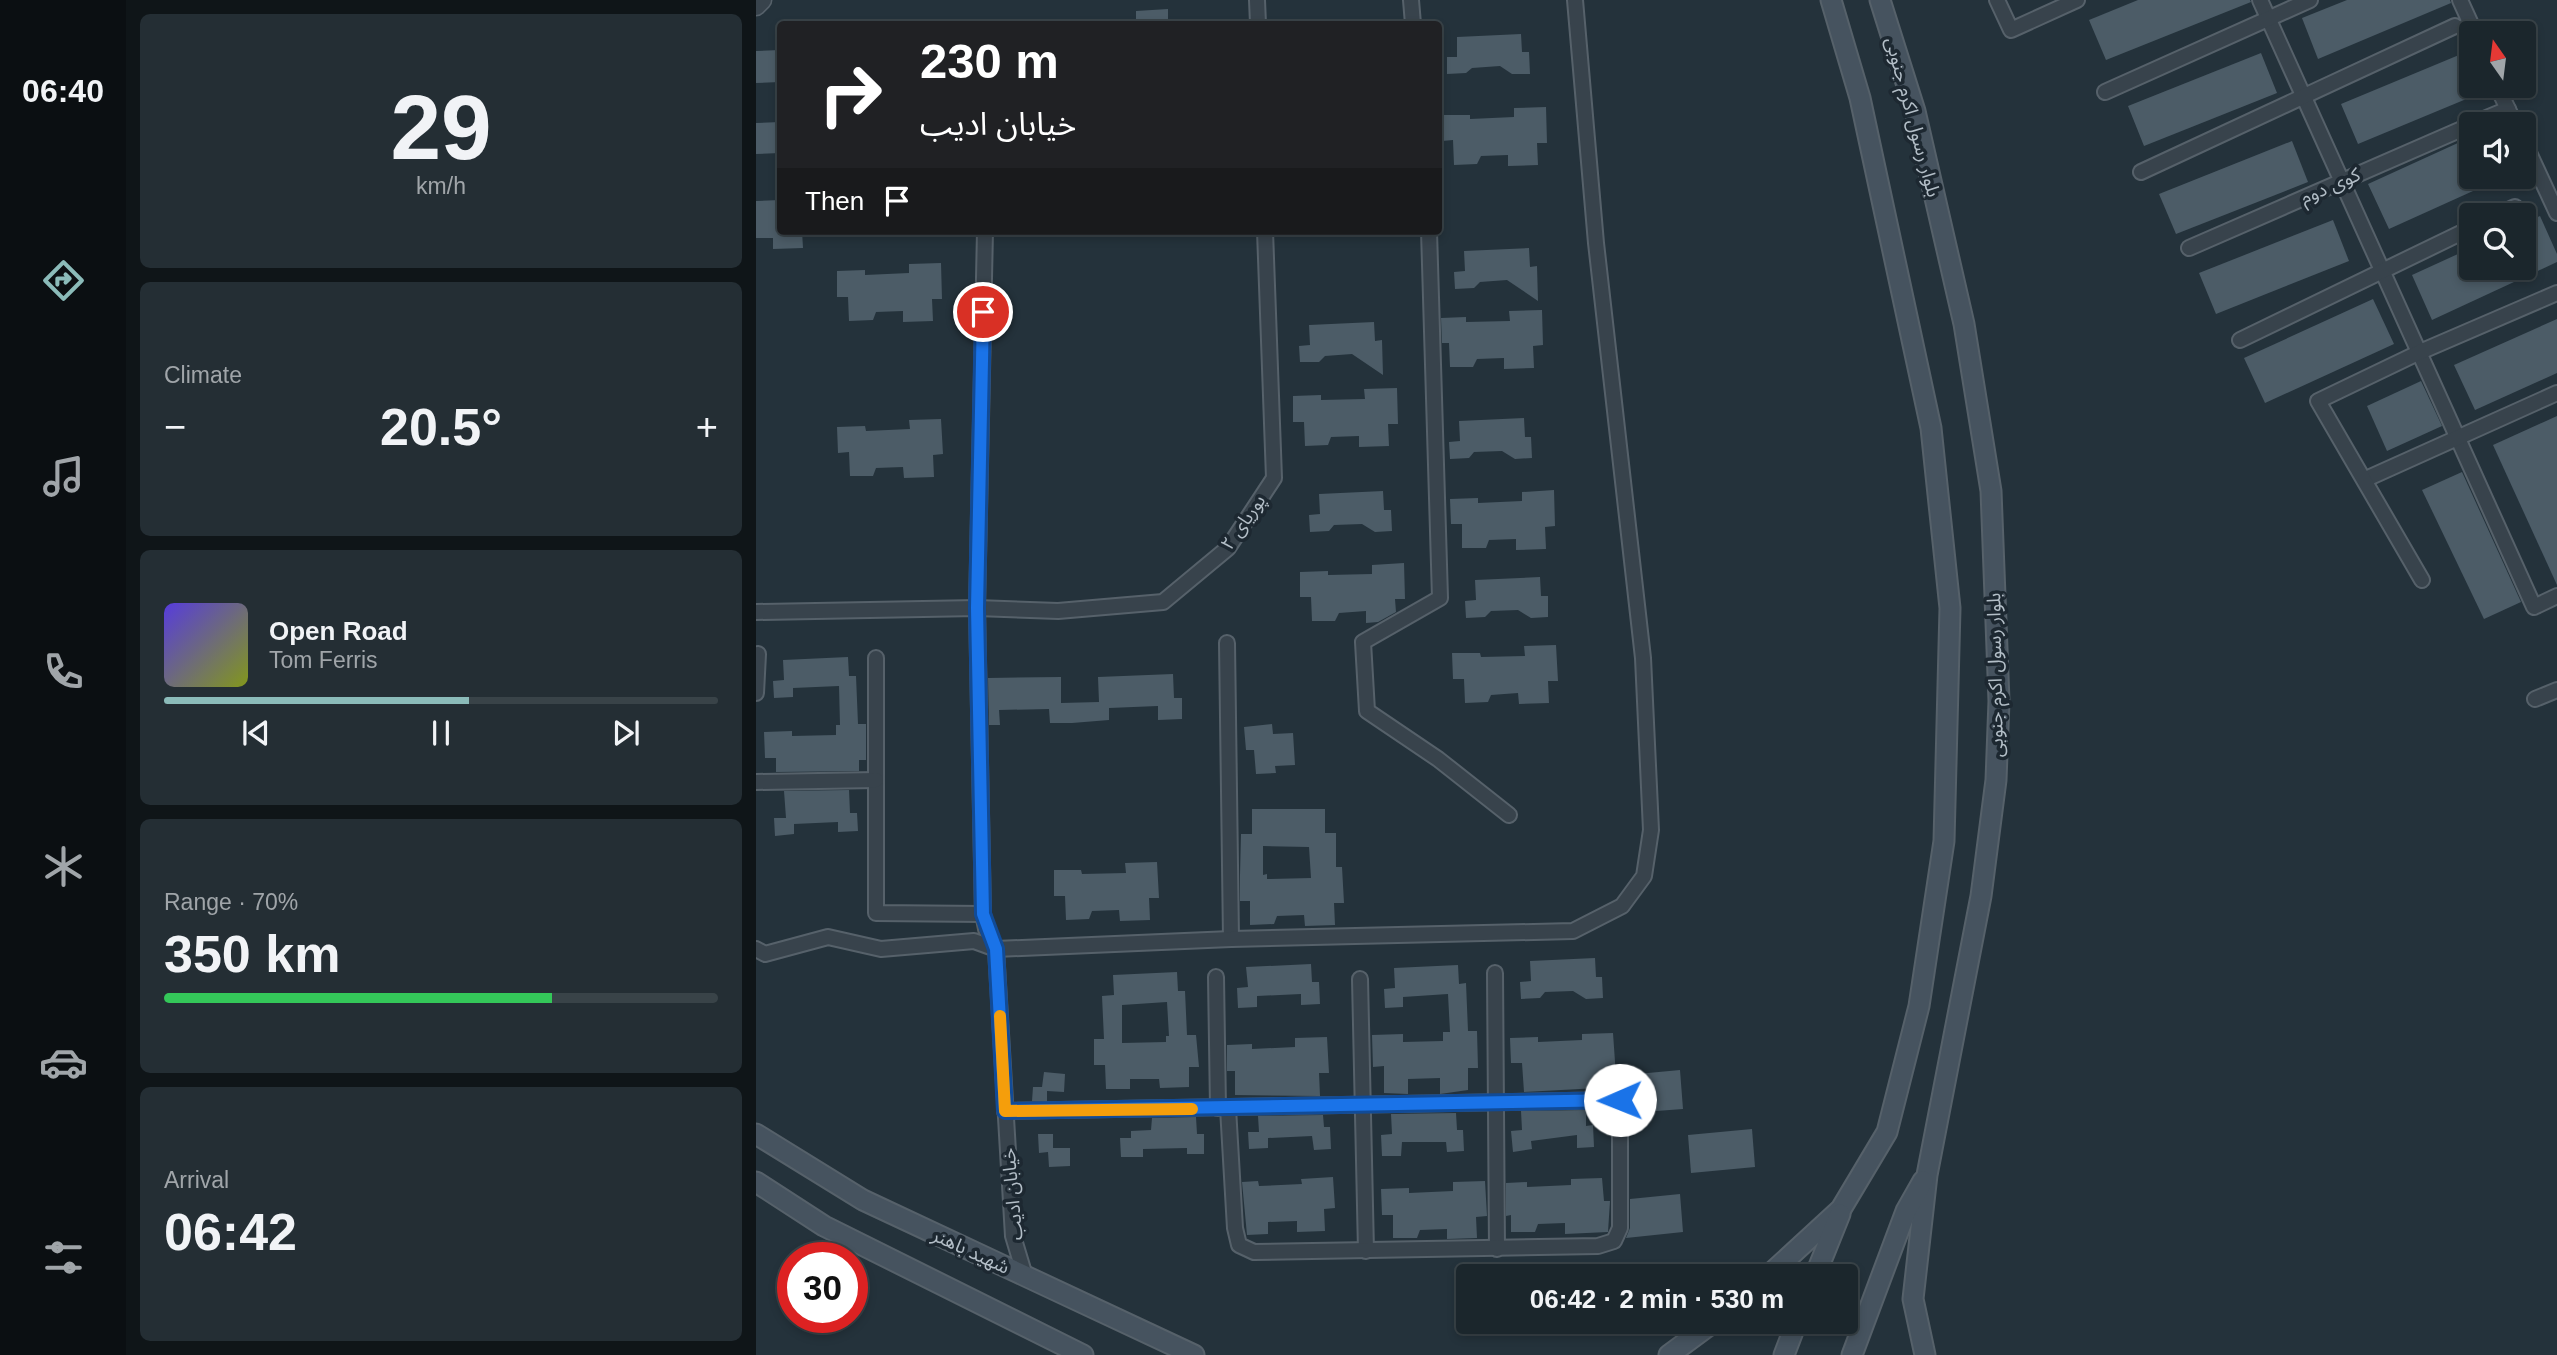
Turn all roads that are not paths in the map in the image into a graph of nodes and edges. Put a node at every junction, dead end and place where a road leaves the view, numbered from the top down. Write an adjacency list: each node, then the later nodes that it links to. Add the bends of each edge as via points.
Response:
1 (762, 0): 12 (street)
2 (1257, 0): 14 (street)
3 (1411, 0): 15 (street)
4 (1575, 0): 55 (street, via 1596,243 1643,658 1650,830 1644,877 1622,906 1573,931)
5 (1831, 0): 68 (main road, via 1860,98 1931,428 1950,608 1944,841 1919,1006 1887,1132)
6 (1880, 0): 66 (main road, بلوار رسول اکرم جنوبی, via 1915,111 1964,324 1992,504 1999,701 1996,780 1981,896)
7 (1997, 0): 8 (street, via 2011,30)
8 (2077, 0)
9 (2260, 0): 13 (street)
10 (2310, 0): 13 (street)
11 (2460, 0): 16 (street)
12 (756, 6)
13 (2269, 19): 18 (street); 19 (street)
14 (1258, 21)
15 (1413, 21)
16 (2470, 21)
17 (2455, 26): 19 (street)
18 (2105, 92)
19 (2303, 95): 26 (street); 27 (street)
20 (2503, 98): 21 (street)
21 (2508, 109): 22 (street, کوی دوم); 23 (street)
22 (2501, 112)
23 (2509, 112)
24 (2459, 130): 27 (street, کوی دوم)
25 (2536, 168): 28 (street)
26 (2141, 172)
27 (2342, 180): 33 (street, کوی دوم); 34 (street)
28 (2557, 213)
29 (2459, 234): 34 (street)
30 (985, 235): 43 (street, خیابان ادیب)
31 (1265, 235): 43 (street, پوریای ۲, via 1273,478 1228,548 1163,601 1058,611)
32 (1429, 235): 53 (street, via 1440,598 1363,642 1367,711)
33 (2189, 248)
34 (2382, 270): 36 (street); 37 (street)
35 (2557, 293): 37 (street)
36 (2240, 340)
37 (2420, 352): 39 (street); 40 (street, via 2318,401)
38 (2557, 393): 39 (street)
39 (2458, 438): 40 (street); 42 (street, via 2534,607)
40 (2366, 480): 41 (street)
41 (2422, 580)
42 (2557, 596)
43 (977, 608): 44 (street, پوریای ۲); 54 (street, خیابان ادیب)
44 (756, 612)
45 (1227, 643): 55 (street)
46 (758, 654): 49 (street)
47 (876, 658): 51 (street)
48 (2557, 690): 50 (street)
49 (756, 692)
50 (2535, 699)
51 (876, 780): 52 (street); 54 (street, via 876,913)
52 (756, 782)
53 (1509, 815)
54 (983, 914): 57 (street, خیابان ادیب)
55 (1231, 939): 57 (street)
56 (756, 949): 57 (street, via 765,954 828,937 881,950 974,940)
57 (996, 949): 64 (street, خیابان ادیب)
58 (1495, 974): 61 (street)
59 (1216, 977): 63 (street)
60 (1360, 979): 62 (street)
61 (1494, 1101): 62 (street); 69 (street); 69 (street, via 1620,1100 1620,1228 1614,1241 1598,1247)
62 (1362, 1104): 63 (street); 70 (street)
63 (1223, 1108): 64 (street); 70 (street, via 1239,1245 1254,1252)
64 (1005, 1111): 73 (street, خیابان ادیب, via 1013,1236)
65 (756, 1134): 73 (main road, شهید باهنر, via 863,1200)
66 (1927, 1175): 80 (main road, via 1906,1211); 81 (main road, بلوار رسول اکرم جنوبی, via 1913,1299)
67 (756, 1182): 76 (main road, via 824,1226)
68 (1841, 1209): 71 (main road); 72 (main road)
69 (1497, 1249): 70 (street)
70 (1367, 1251)
71 (1781, 1264)
72 (1820, 1264)
73 (1025, 1276): 77 (main road, شهید باهنر)
74 (1697, 1334): 78 (main road)
75 (1792, 1334): 79 (main road)
76 (1083, 1355)
77 (1194, 1355)
78 (1669, 1355)
79 (1784, 1355)
80 (1852, 1355)
81 (1925, 1355)

